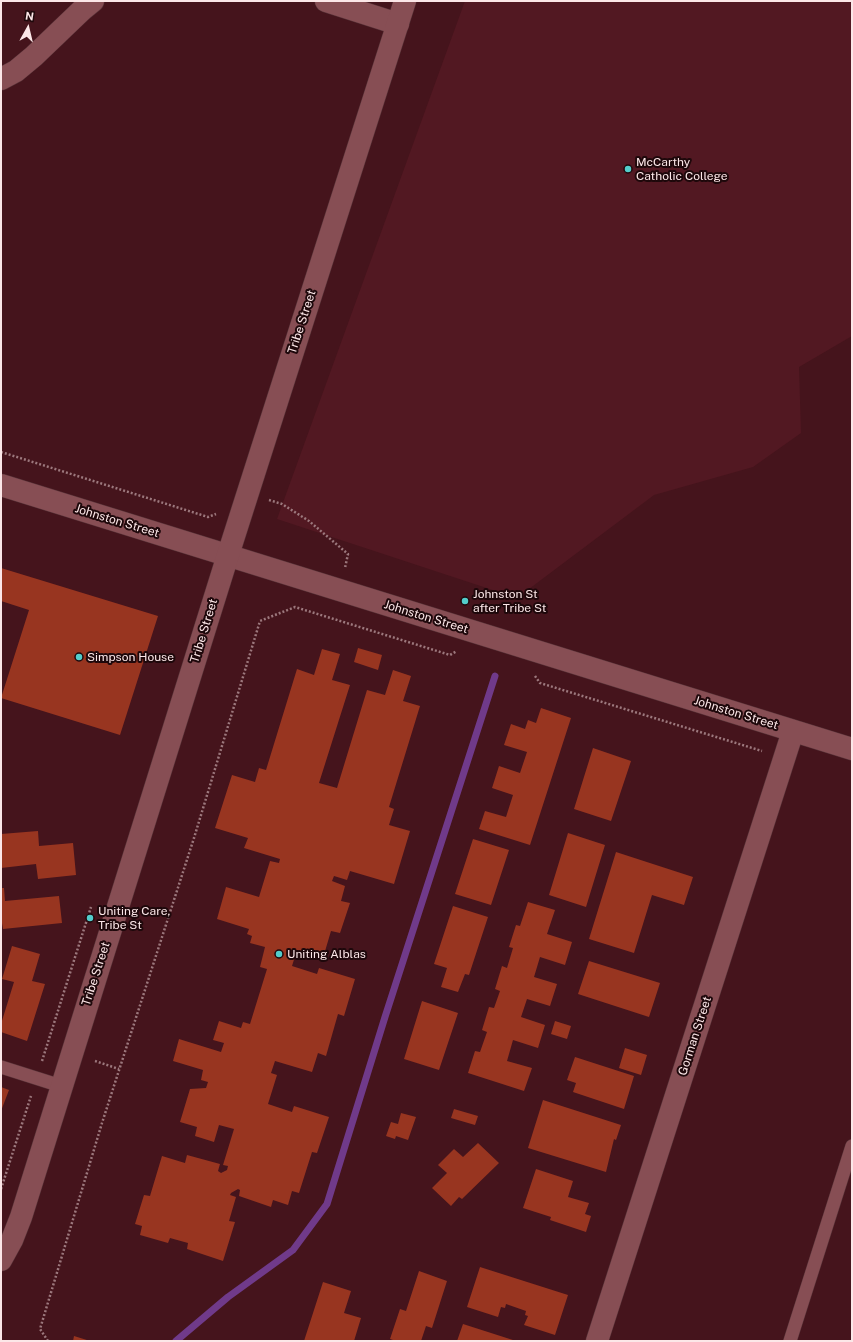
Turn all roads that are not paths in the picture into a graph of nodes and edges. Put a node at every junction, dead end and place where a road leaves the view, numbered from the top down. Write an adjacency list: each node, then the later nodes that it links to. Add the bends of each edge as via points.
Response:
1 (93, 1): 5 (street, via 34,56 16,71)
2 (326, 1): 4 (street)
3 (405, 1): 4 (street, Tribe Street)
4 (398, 24): 7 (street, Tribe Street)
5 (1, 79)
6 (1, 485): 7 (street, Johnston Street)
7 (228, 555): 8 (street, Johnston Street); 11 (street, Tribe Street)
8 (793, 731): 9 (street, Johnston Street); 14 (street, Gorman Street)
9 (852, 749)
10 (1, 1067): 11 (lane)
11 (61, 1086): 13 (street, Tribe Street, via 21,1217)
12 (852, 1146): 15 (lane)
13 (1, 1260)
14 (597, 1341)
15 (790, 1341)

